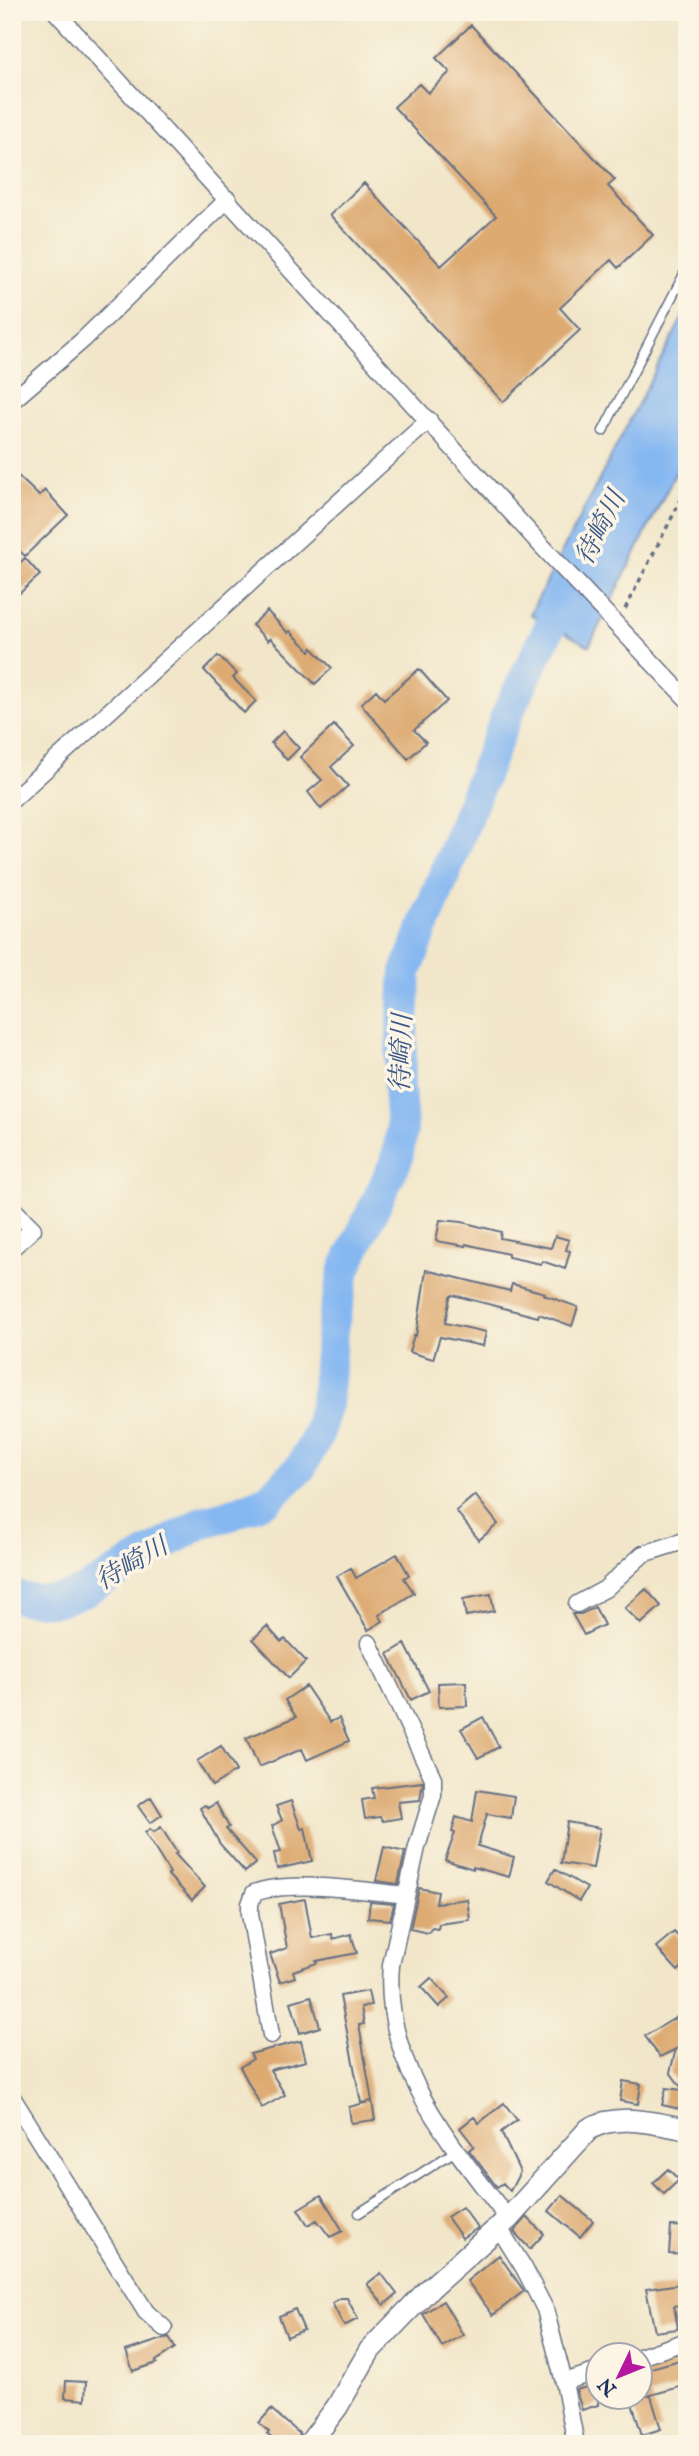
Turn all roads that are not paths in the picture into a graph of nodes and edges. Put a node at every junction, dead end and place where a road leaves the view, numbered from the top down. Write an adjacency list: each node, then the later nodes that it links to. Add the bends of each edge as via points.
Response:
1 (56, 12): 2 (street)
2 (228, 199): 4 (street, via 83,340); 5 (street)
3 (687, 268): 6 (lane)
4 (12, 401)
5 (429, 420): 7 (street); 8 (street)
6 (603, 431)
7 (687, 699)
8 (12, 800)
9 (12, 1208): 10 (street, via 33,1230)
10 (12, 1248)
11 (687, 1540): 12 (street, via 643,1554 605,1589)
12 (577, 1604)
13 (369, 1643): 14 (street, via 433,1778 433,1795)
14 (406, 1895): 15 (street, via 338,1888 267,1888 254,1893 250,1914); 18 (street, via 389,1981 393,2026 405,2064)
15 (271, 2035)
16 (12, 2097): 21 (street, via 146,2312)
17 (687, 2129): 20 (street, via 626,2120 597,2125)
18 (457, 2150): 19 (lane); 20 (street)
19 (359, 2213)
20 (503, 2223): 25 (street, via 545,2309); 26 (street, via 370,2350)
21 (164, 2328)
22 (687, 2341): 23 (street)
23 (654, 2352)
24 (584, 2375): 25 (street)
25 (564, 2382): 27 (street)
26 (309, 2444)
27 (576, 2444)

